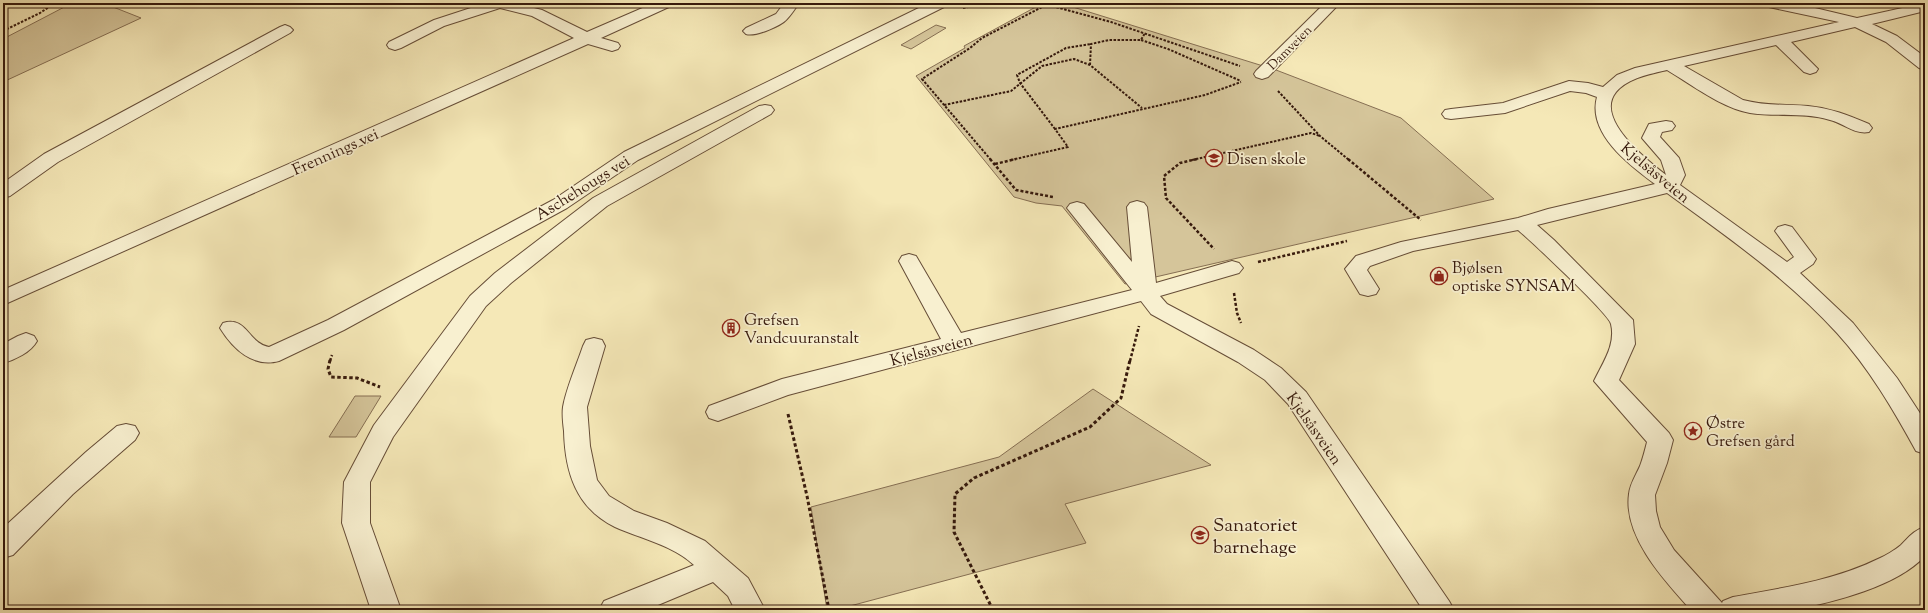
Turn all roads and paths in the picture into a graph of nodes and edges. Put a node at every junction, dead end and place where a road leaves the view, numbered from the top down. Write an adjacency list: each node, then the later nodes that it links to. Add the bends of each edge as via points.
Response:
1 (55, 3): 13 (path)
2 (497, 3): 16 (street, via 537,13); 20 (street, via 439,23)
3 (666, 3): 16 (street, Frennings vei)
4 (788, 3): 14 (street, via 790,6 781,17)
5 (941, 3): 54 (street, Aschehougs vei, via 632,156 560,204 336,325 271,355 254,352)
6 (1040, 3): 9 (path)
7 (1333, 3): 26 (street, Damveien)
8 (1769, 3): 11 (street, via 1821,12)
9 (1046, 4): 15 (path); 30 (path, via 982,38 922,79)
10 (1925, 7): 11 (street)
11 (1858, 23): 18 (street); 24 (street, via 1888,36)
12 (285, 30): 40 (street, via 51,158)
13 (3, 31)
14 (750, 31)
15 (1145, 33): 17 (path); 26 (path)
16 (586, 38): 21 (street); 53 (street, Frennings vei)
17 (1141, 40): 19 (path, via 1110,40); 27 (path)
18 (1780, 40): 22 (street); 25 (street)
19 (1091, 44): 23 (path); 28 (path, via 1066,48 1017,75)
20 (395, 45)
21 (612, 46)
22 (1668, 64): 29 (street, via 1619,80); 35 (street, via 1737,104 1751,108 1834,115)
23 (1090, 65): 28 (path, via 1074,59 1042,66); 31 (path)
24 (1925, 65)
25 (1810, 69)
26 (1262, 74): 27 (path); 37 (path)
27 (1241, 81): 31 (path, via 1222,91)
28 (1020, 84): 30 (path, via 1011,91); 36 (path)
29 (1606, 94): 33 (street, via 1588,88 1569,86 1505,108); 39 (street, Kjelsåsveien, via 1604,113 1614,135 1635,157)
30 (944, 105): 38 (path)
31 (1143, 108): 36 (path)
32 (765, 110): 68 (street, via 600,202 503,278 478,301 384,432 357,482 356,523)
33 (1451, 114)
34 (1666, 126): 39 (street, via 1655,128 1651,138 1670,158 1676,175)
35 (1862, 128)
36 (1055, 129): 38 (path, via 1068,147)
37 (1320, 136): 41 (path, via 1311,133 1180,164 1164,176); 45 (path, via 1424,222)
38 (995, 164): 43 (path, via 1016,190 1062,199)
39 (1670, 186): 44 (street); 50 (street, Kjelsåsveien)
40 (3, 192)
41 (1166, 198)
42 (1136, 207): 52 (street)
43 (1077, 208): 52 (street)
44 (1522, 223): 51 (street, via 1408,246 1363,261 1356,269); 74 (street, via 1547,244 1622,320 1624,344 1606,381 1660,440 1643,493 1641,507 1646,526 1657,548 1676,573)
45 (1417, 224)
46 (1785, 231): 50 (street, via 1806,259)
47 (1347, 241): 49 (path)
48 (909, 261): 56 (street)
49 (1232, 268): 52 (street, Kjelsåsveien)
50 (1786, 273): 64 (street, Kjelsåsveien, via 1836,317 1876,364)
51 (1368, 289)
52 (1146, 293): 56 (street, Kjelsåsveien); 72 (path, via 1121,398 1090,427 1011,464 974,478 955,494 954,532); 73 (street, Kjelsåsveien, via 1159,309 1273,374 1297,398)
53 (3, 298)
54 (231, 328)
55 (26, 341): 59 (street)
56 (955, 343): 61 (street, Kjelsåsveien)
57 (594, 346): 67 (street, via 575,407 577,446 585,483 600,503 624,519 695,549)
58 (333, 353): 60 (path, via 328,366 331,377 357,378)
59 (3, 355)
60 (383, 387)
61 (782, 388): 62 (street, Kjelsåsveien); 71 (path, via 807,496)
62 (718, 412)
63 (126, 433): 66 (street, via 50,500)
64 (1925, 444)
65 (1925, 538): 75 (street, via 1911,554 1892,566 1870,575 1837,586)
66 (3, 547)
67 (718, 568): 69 (street); 70 (street, via 738,587)
68 (386, 610)
69 (614, 610)
70 (750, 610)
71 (829, 610)
72 (993, 610)
73 (1439, 610)
74 (1710, 610)
75 (1733, 610)

